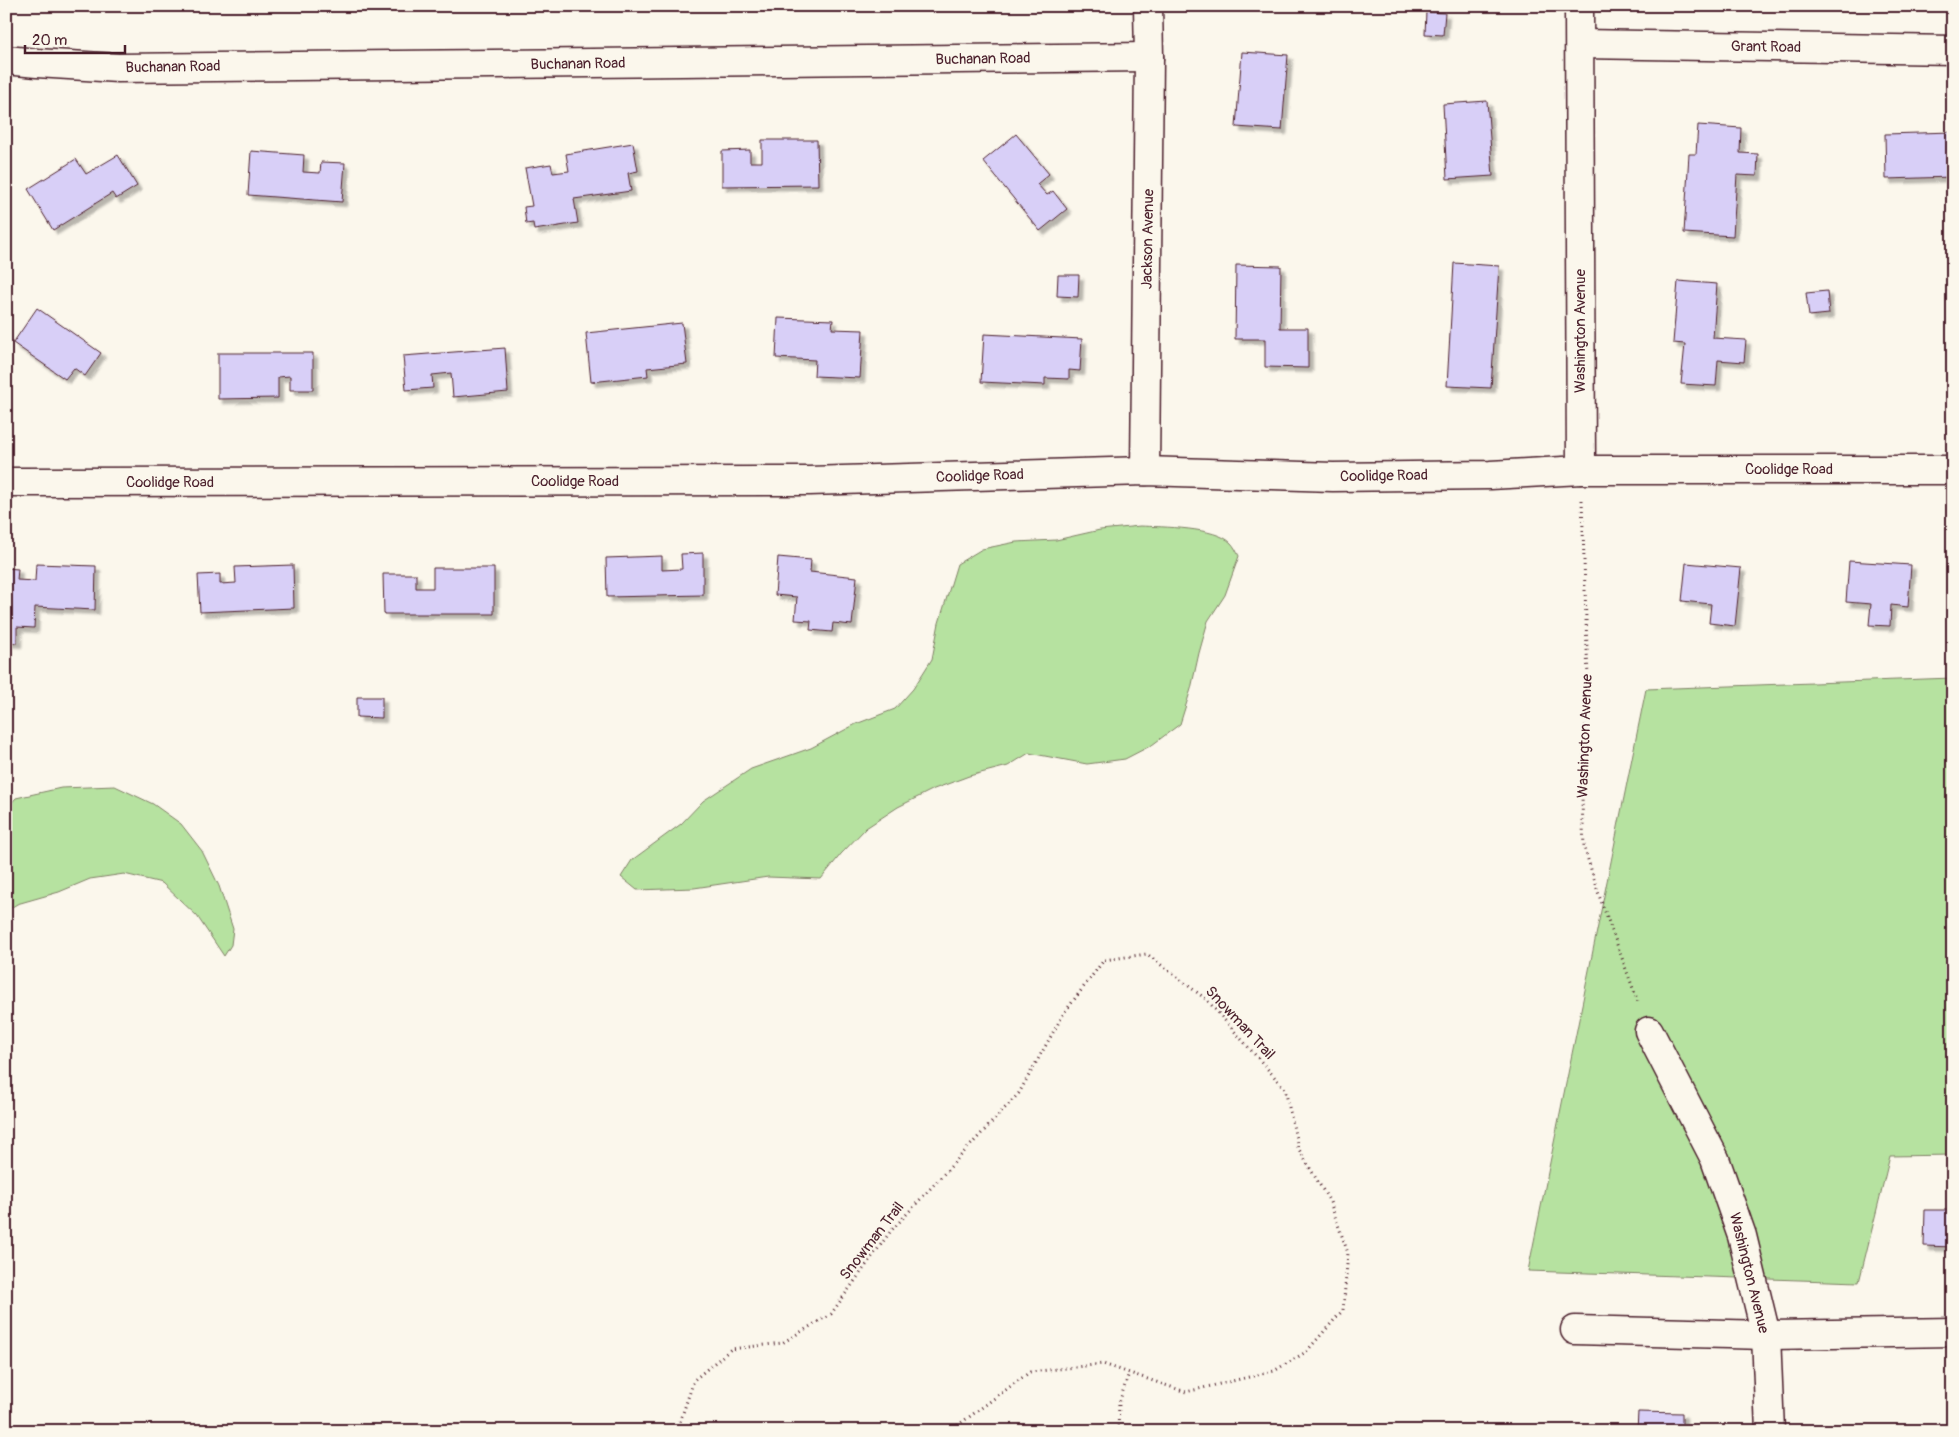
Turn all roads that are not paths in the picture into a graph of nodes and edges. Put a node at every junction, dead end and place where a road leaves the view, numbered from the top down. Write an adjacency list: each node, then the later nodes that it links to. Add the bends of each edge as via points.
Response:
1 (1148, 6): 5 (street, Jackson Avenue)
2 (1579, 6): 3 (street, Washington Avenue)
3 (1580, 44): 4 (street, Grant Road); 7 (street, Washington Avenue)
4 (1953, 50)
5 (1149, 57): 6 (street, Buchanan Road, via 118,68); 9 (street, Jackson Avenue)
6 (6, 60)
7 (1581, 470): 8 (street, Coolidge Road); 9 (street, Coolidge Road, via 1333,477)
8 (1953, 470)
9 (1145, 471): 10 (street, Coolidge Road, via 808,481)
10 (6, 482)
11 (1649, 1031): 14 (street, Washington Avenue, via 1715,1160 1742,1236)
12 (1575, 1330): 14 (street)
13 (1953, 1332): 14 (street)
14 (1766, 1336): 15 (street, Washington Avenue)
15 (1770, 1431)

